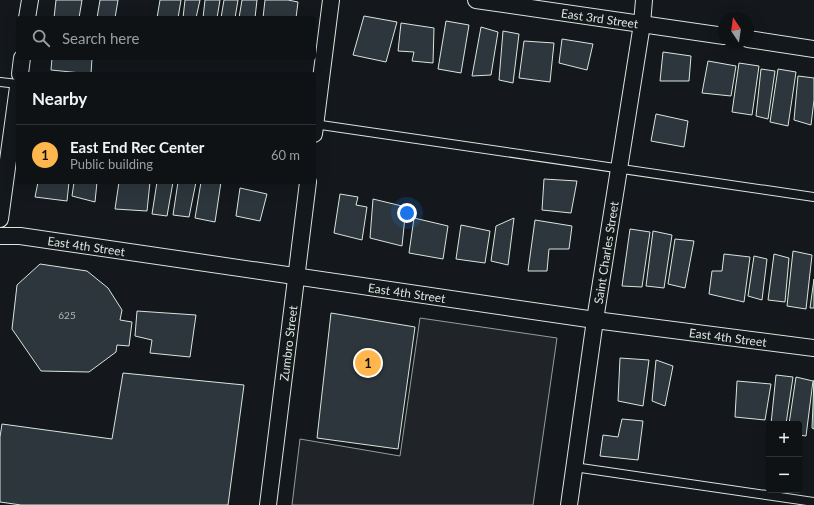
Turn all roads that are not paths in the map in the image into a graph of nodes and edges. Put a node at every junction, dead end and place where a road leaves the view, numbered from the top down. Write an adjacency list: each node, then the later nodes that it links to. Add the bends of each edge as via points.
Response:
1 (30, 0): 5 (street)
2 (331, 0): 15 (street)
3 (476, 0): 6 (street, East 3rd Street)
4 (644, 0): 6 (street, Saint Charles Street)
5 (27, 16)
6 (642, 24): 7 (street, East 3rd Street); 17 (street, Saint Charles Street)
7 (718, 35)
8 (754, 40): 9 (street)
9 (814, 48)
10 (22, 60): 11 (street)
11 (20, 72)
12 (0, 82): 13 (lane)
13 (16, 86)
14 (16, 101): 20 (street)
15 (316, 112)
16 (316, 127): 17 (lane)
17 (618, 169): 19 (lane); 23 (street, Saint Charles Street)
18 (308, 184): 22 (street, Zumbro Street)
19 (814, 197)
20 (0, 219)
21 (0, 236): 22 (street, East 4th Street, via 20,236)
22 (296, 276): 23 (street, East 4th Street); 27 (street, Zumbro Street)
23 (595, 320): 24 (street, East 4th Street); 25 (street, Saint Charles Street)
24 (814, 348)
25 (574, 467): 26 (lane); 28 (street, Saint Charles Street)
26 (814, 502)
27 (268, 505)
28 (569, 505)

